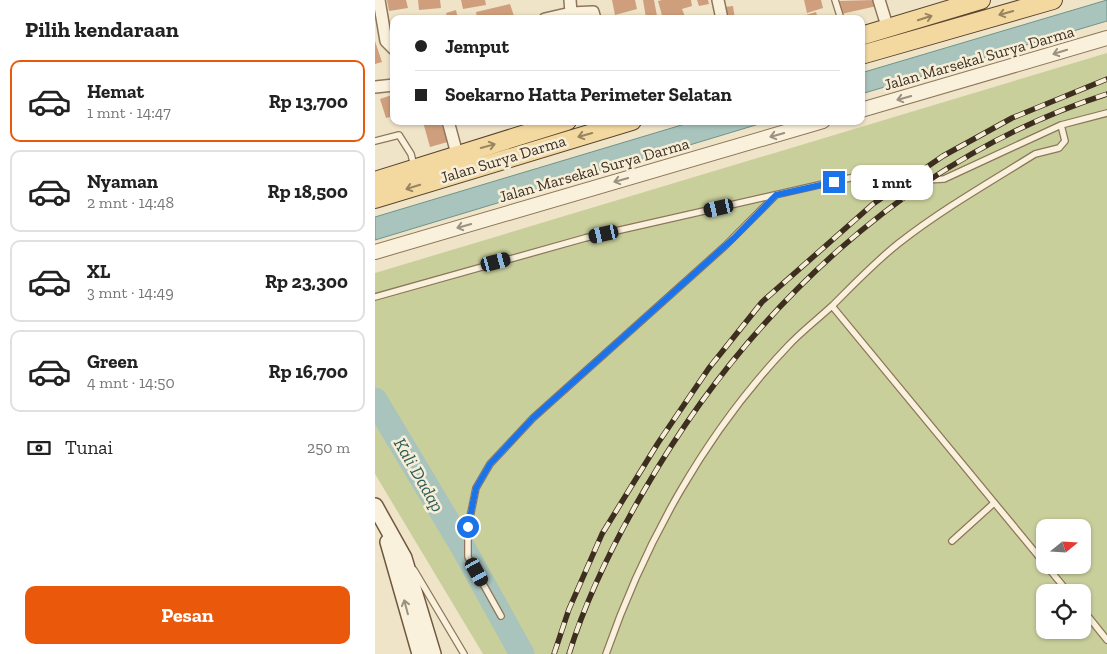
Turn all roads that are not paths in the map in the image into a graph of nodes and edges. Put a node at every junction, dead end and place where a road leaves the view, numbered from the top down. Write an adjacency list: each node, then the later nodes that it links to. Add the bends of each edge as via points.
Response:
1 (379, 0): 16 (street, via 386,40)
2 (570, 0): 8 (street)
3 (718, 0): 11 (street)
4 (835, 0): 12 (lane)
5 (879, 0): 13 (street)
6 (1053, 0): 17 (main road, one-way to 17)
7 (972, 1): 13 (main road, one-way to 7)
8 (571, 13): 9 (street); 10 (street, via 593,12)
9 (562, 15)
10 (594, 15)
11 (720, 15)
12 (840, 15)
13 (888, 29): 14 (main road)
14 (865, 35)
15 (1107, 38): 20 (street, Jalan Marsekal Surya Darma, one-way to 20)
16 (390, 44)
17 (865, 54)
18 (390, 85): 19 (street)
19 (375, 87)
20 (865, 109)
21 (1107, 113): 26 (lane)
22 (449, 125): 28 (street)
23 (554, 125): 28 (main road, Jalan Surya Darma, one-way to 23)
24 (619, 125): 32 (main road, Jalan Surya Darma, one-way to 32)
25 (809, 125): 33 (street, Jalan Marsekal Surya Darma, one-way to 33)
26 (1061, 125): 31 (lane, via 944,179 907,181 865,175); 35 (lane, via 1065,141 1059,148 1035,154 900,242)
27 (375, 141): 29 (lane, via 399,135 411,154)
28 (457, 154): 29 (main road, Jalan Surya Darma)
29 (415, 168): 30 (main road, Jalan Surya Darma)
30 (375, 181)
31 (776, 195): 34 (lane, via 585,238); 41 (lane, via 731,241 533,418 490,464 476,488 468,527 468,557)
32 (375, 199)
33 (375, 252)
34 (375, 297)
35 (832, 306): 36 (lane); 47 (lane, via 760,377 713,440 679,493 649,550)
36 (994, 504): 39 (lane); 40 (lane)
37 (375, 507): 38 (main road); 44 (main road, one-way to 37)
38 (392, 534): 45 (main road, via 413,584); 46 (lane)
39 (952, 541)
40 (1061, 584)
41 (501, 616)
42 (1091, 620): 43 (lane)
43 (1107, 640)
44 (420, 654)
45 (433, 654)
46 (463, 654)
47 (606, 654)

